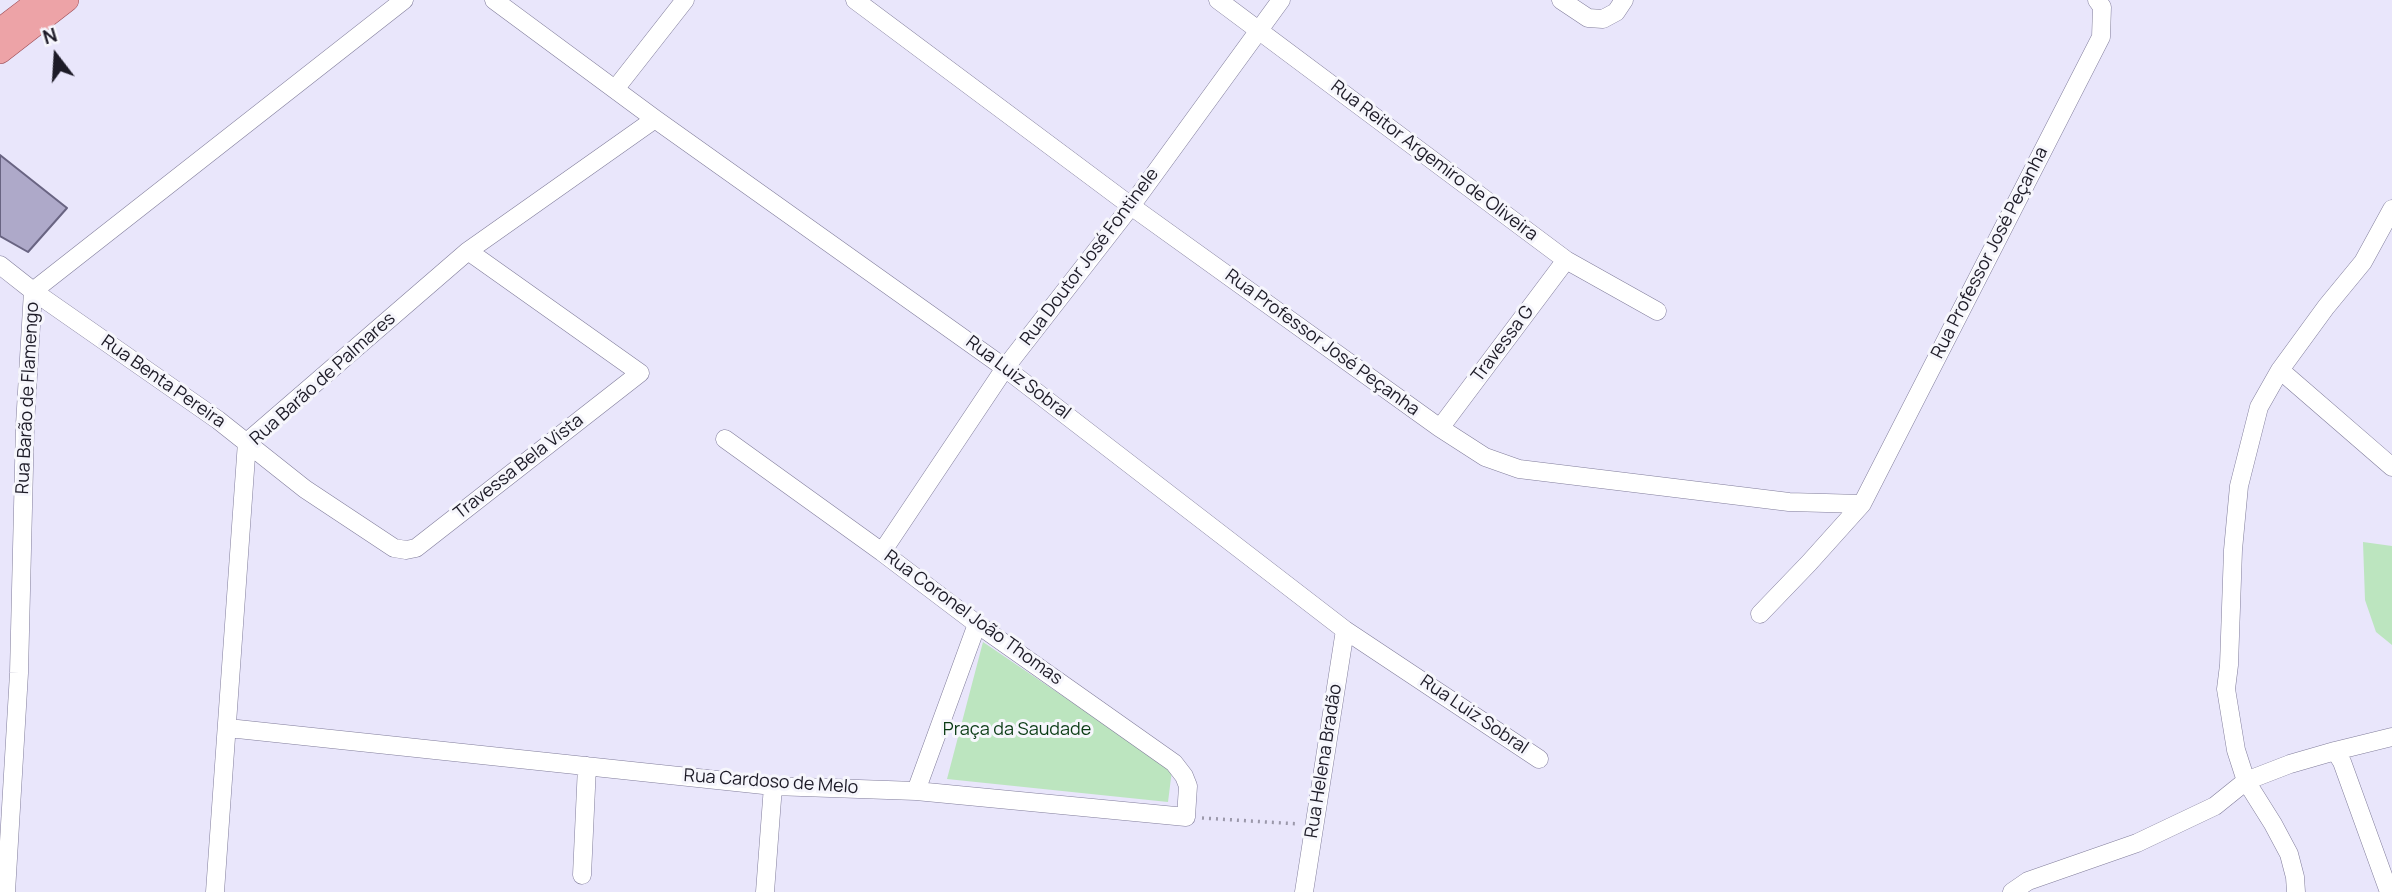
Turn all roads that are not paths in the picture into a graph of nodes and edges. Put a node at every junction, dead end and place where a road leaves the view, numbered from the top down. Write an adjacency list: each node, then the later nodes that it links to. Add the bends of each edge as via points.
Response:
1 (38, 0): 12 (main road)
2 (67, 0): 14 (main road)
3 (404, 0): 22 (street, Rua Barão de Flamengo)
4 (494, 0): 15 (street, Rua Luiz Sobral)
5 (685, 0): 15 (street)
6 (1217, 0): 13 (street, Rua Reitor Argemiro de Oliveira)
7 (1280, 0): 13 (street, Rua Doutor José Fontinele)
8 (1561, 0): 9 (street, via 1588,18 1603,19 1616,12)
9 (1624, 0)
10 (2097, 0): 30 (street, Rua Professor José Peçanha, via 2102,7 2101,37)
11 (860, 2): 17 (street, Rua Professor José Peçanha)
12 (0, 30)
13 (1259, 30): 17 (street, Rua Doutor José Fontinele); 20 (street, Rua Reitor Argemiro de Oliveira)
14 (0, 52)
15 (615, 88): 16 (street, Rua Luiz Sobral)
16 (655, 119): 19 (street, Rua Barão de Palmares); 24 (street, Rua Luiz Sobral)
17 (1131, 206): 24 (street, Rua Doutor José Fontinele); 26 (street, Rua Professor José Peçanha)
18 (2392, 209): 25 (street, via 2363,262)
19 (468, 251): 28 (street, Rua Barão de Palmares); 31 (street, Travessa Bela Vista, via 640,373 416,548)
20 (1566, 260): 23 (street, Rua Reitor Argemiro de Oliveira); 26 (street, Travessa G)
21 (0, 265): 22 (street, Rua Benta Pereira)
22 (33, 291): 28 (street, Rua Benta Pereira); 46 (street, Rua Barão de Flamengo)
23 (1657, 311)
24 (1005, 368): 32 (street, Rua Doutor José Fontinele); 35 (street, Rua Luiz Sobral)
25 (2280, 370): 29 (street); 41 (street, via 2259,407 2239,486 2233,550 2226,689)
26 (1440, 428): 30 (street, Rua Professor José Peçanha, via 1485,457 1519,469 1790,502)
27 (725, 439): 32 (street, Rua Coronel João Thomas)
28 (247, 442): 31 (street, Rua Benta Pereira, via 305,489); 36 (street, Rua Barão de Palmares)
29 (2392, 467)
30 (1862, 503): 33 (street, Rua Professor José Peçanha)
31 (394, 548)
32 (882, 552): 34 (street, Rua Coronel João Thomas)
33 (1760, 614)
34 (978, 624): 43 (street); 44 (street, Rua Coronel João Thomas, via 1174,763 1188,786)
35 (1345, 630): 39 (street, Rua Luiz Sobral); 49 (street, Rua Helena Bradão)
36 (228, 728): 40 (street, Rua Cardoso de Melo); 47 (street, Rua Barão de Palmares)
37 (2392, 737): 38 (street)
38 (2335, 751): 41 (street); 52 (street)
39 (1539, 759)
40 (586, 766): 42 (street, Rua Cardoso de Melo); 45 (street)
41 (2246, 781): 50 (street, via 2215,806 2137,844 2028,881); 51 (street, via 2289,854)
42 (773, 786): 43 (street, Rua Cardoso de Melo); 48 (street)
43 (916, 791): 44 (street, Rua Cardoso de Melo)
44 (1186, 817)
45 (582, 875)
46 (6, 892)
47 (215, 892)
48 (765, 892)
49 (1304, 892)
50 (2012, 892)
51 (2296, 892)
52 (2389, 892)

